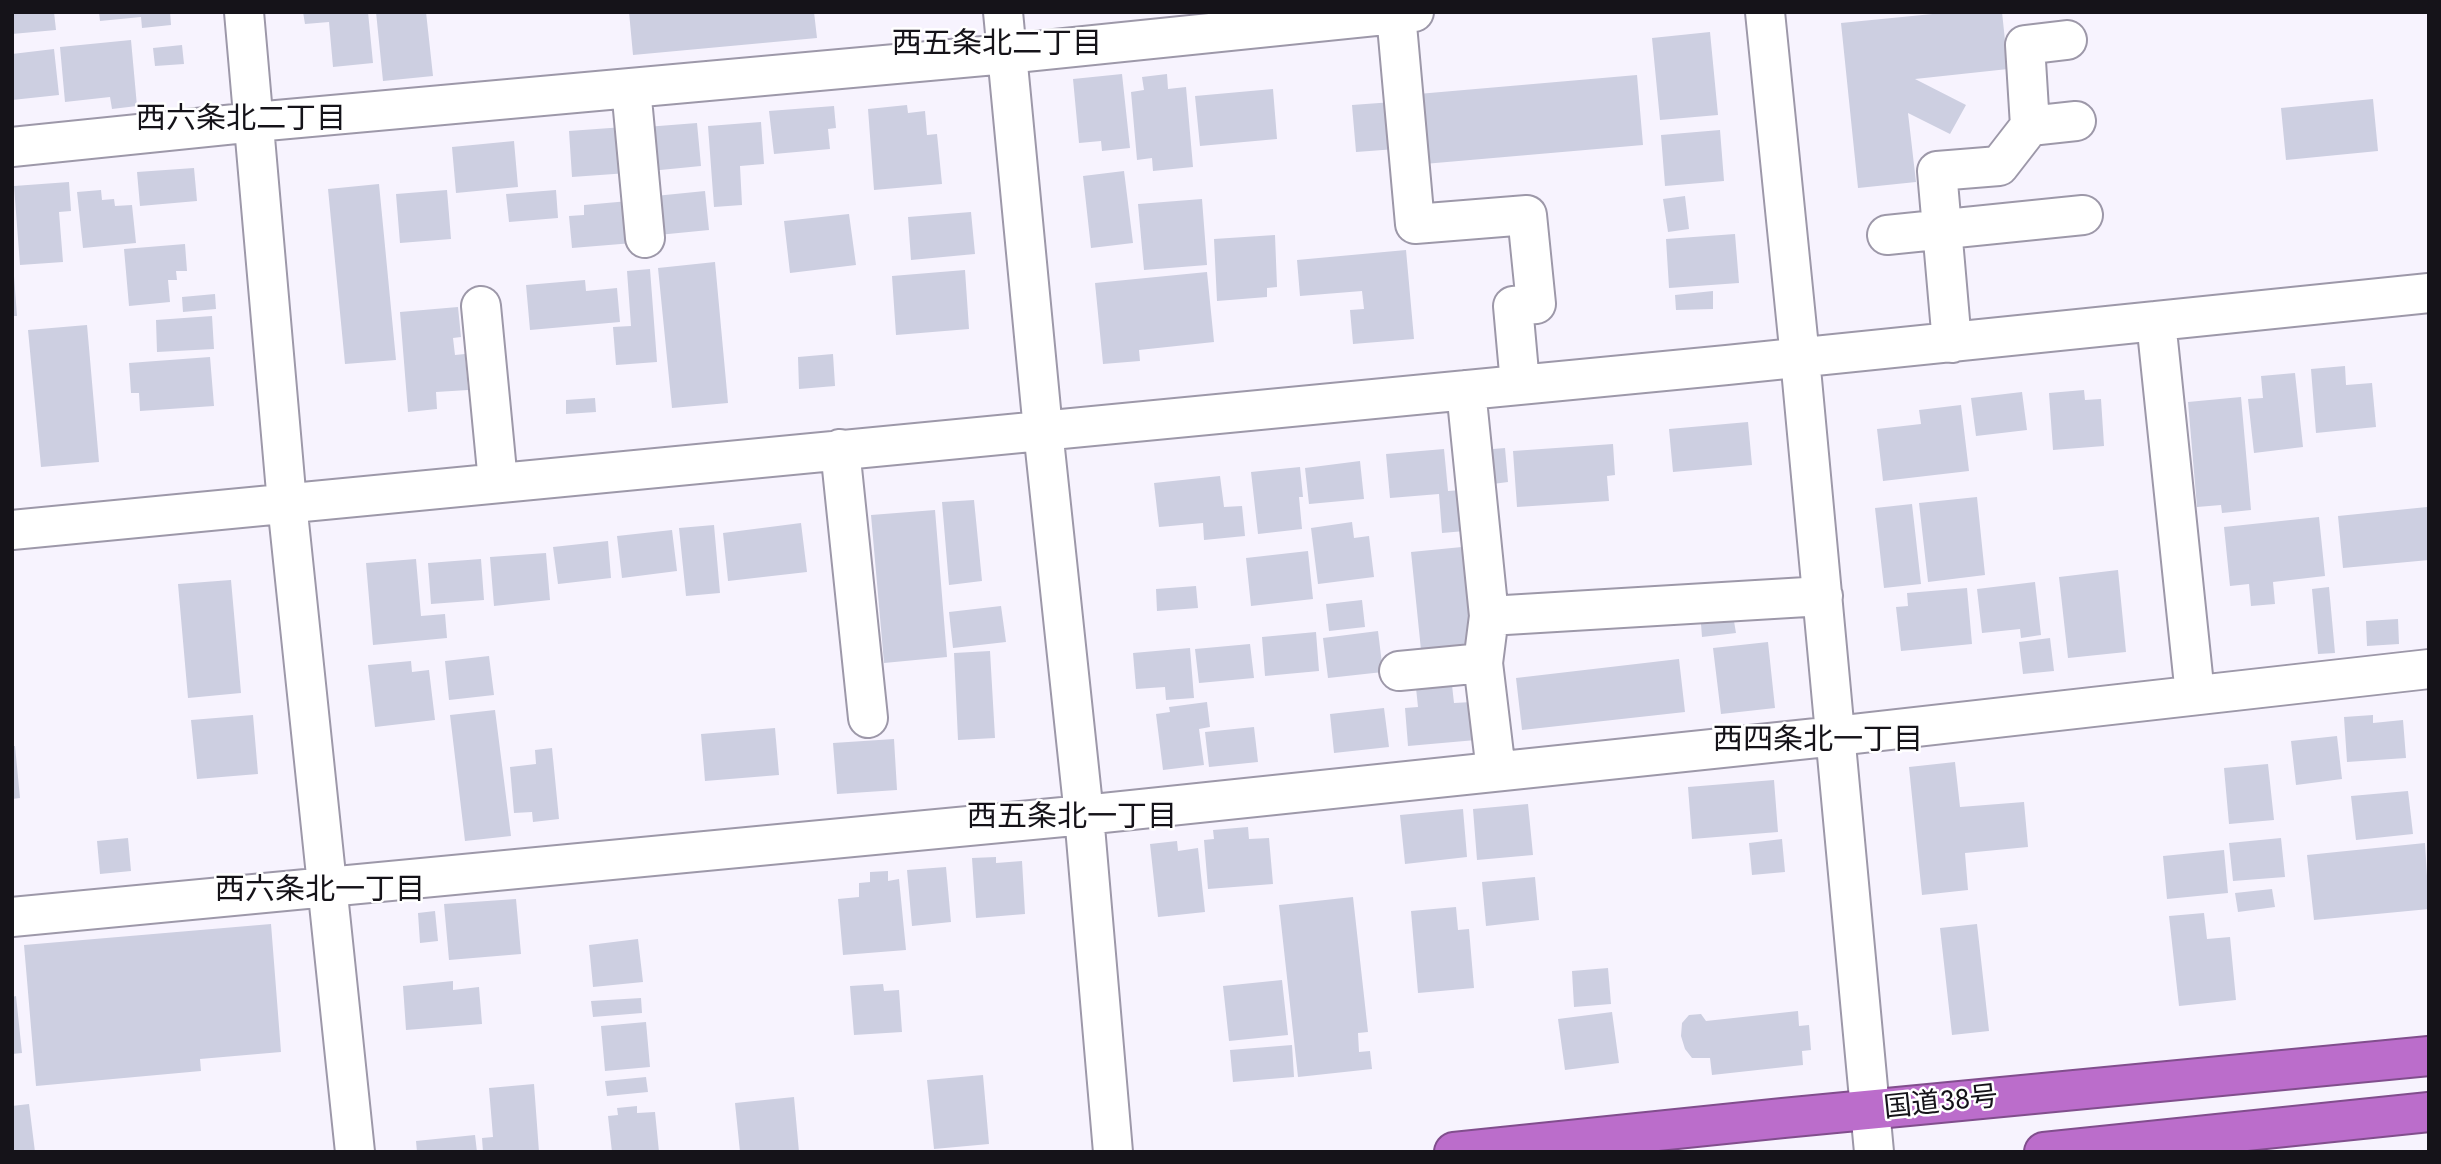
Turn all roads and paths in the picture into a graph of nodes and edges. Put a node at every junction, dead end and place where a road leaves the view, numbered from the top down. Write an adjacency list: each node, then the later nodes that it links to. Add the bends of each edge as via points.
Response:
1 (244, 12): 9 (street)
2 (1003, 12): 6 (street)
3 (1765, 12): 20 (street)
4 (1405, 13): 6 (street); 21 (street, via 1415,224 1527,215 1536,304 1513,306)
5 (2067, 40): 10 (street, via 2025,45)
6 (1006, 54): 7 (street); 23 (street)
7 (631, 88): 9 (street); 15 (street)
8 (2076, 121): 10 (street)
9 (255, 122): 11 (street); 26 (street)
10 (2030, 126): 13 (street, via 1999,166 1937,172)
11 (12, 147)
12 (2082, 215): 13 (street)
13 (1942, 229): 14 (street); 19 (street)
14 (1887, 235)
15 (645, 238)
16 (2429, 293): 18 (street)
17 (481, 306): 25 (street)
18 (2157, 321): 19 (street); 33 (street)
19 (1952, 342): 20 (street)
20 (1800, 358): 21 (street); 28 (street)
21 (1520, 384): 22 (street)
22 (1466, 390): 23 (street); 29 (street)
23 (1043, 430): 24 (street); 37 (street)
24 (840, 449): 25 (street); 34 (street)
25 (498, 482): 26 (street)
26 (287, 503): 27 (street); 38 (street)
27 (12, 530)
28 (1823, 596): 29 (street); 35 (street)
29 (1489, 616): 30 (street)
30 (1483, 663): 32 (street); 36 (street)
31 (2429, 669): 33 (street)
32 (1399, 671)
33 (2195, 695): 35 (street)
34 (868, 718)
35 (1836, 736): 36 (street); 41 (street)
36 (1496, 771): 37 (street)
37 (1084, 815): 38 (street); 45 (street)
38 (329, 887): 39 (street); 44 (street)
39 (12, 917)
40 (2429, 1056): 41 (highway, 国道38号)
41 (1870, 1111): 46 (highway, 国道38号); 47 (street)
42 (2429, 1112): 43 (highway)
43 (2066, 1151)
44 (355, 1152)
45 (1113, 1152)
46 (1454, 1152)
47 (1874, 1152)

